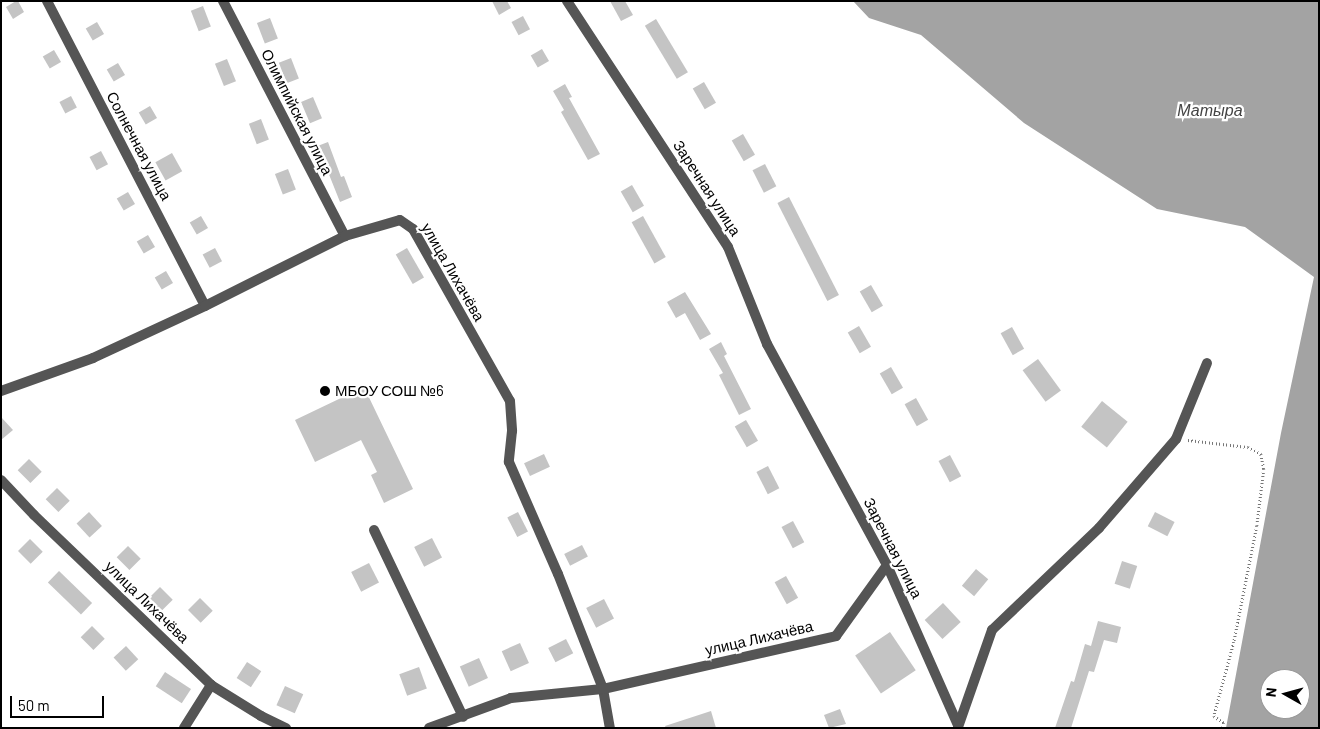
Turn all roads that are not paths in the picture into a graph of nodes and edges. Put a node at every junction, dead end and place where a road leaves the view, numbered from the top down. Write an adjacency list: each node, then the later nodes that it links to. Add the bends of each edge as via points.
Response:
1 (46, 1): 5 (street, Солнечная улица)
2 (223, 1): 4 (street, Олимпийская улица)
3 (567, 1): 10 (street, Заречная улица, via 728,247 768,344)
4 (345, 236): 5 (street, улица Лихачёва); 12 (street, улица Лихачёва, via 400,220 414,229 510,401 509,462)
5 (205, 306): 7 (street, улица Лихачёва, via 93,358)
6 (1207, 362): 14 (street, Заречная улица, via 1176,439 1099,528 992,630)
7 (1, 391)
8 (1, 480): 11 (street, улица Лихачёва)
9 (374, 530): 13 (street)
10 (887, 565): 12 (street, улица Лихачёва, via 836,636); 14 (street, Заречная улица)
11 (211, 685): 15 (street); 16 (street, улица Лихачёва)
12 (603, 689): 13 (street, улица Лихачёва, via 510,698); 18 (street, улица Лихачёва)
13 (462, 717): 17 (street, улица Лихачёва)
14 (958, 727)
15 (184, 728)
16 (286, 728)
17 (429, 728)
18 (610, 728)

